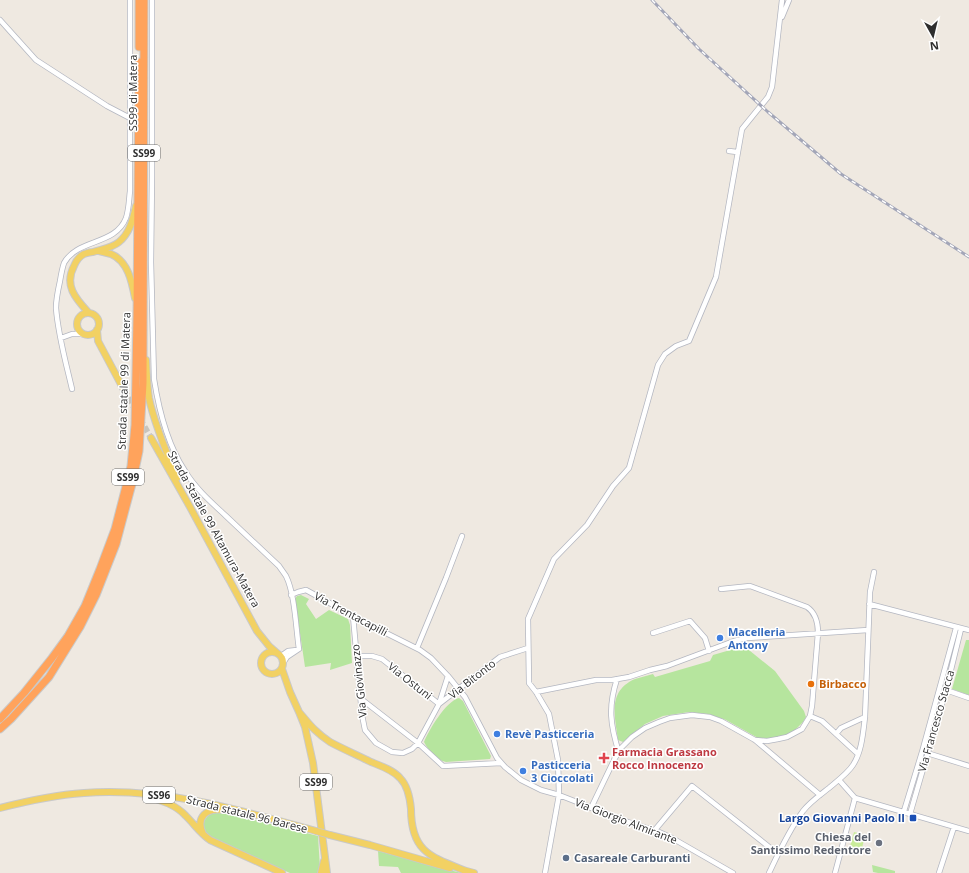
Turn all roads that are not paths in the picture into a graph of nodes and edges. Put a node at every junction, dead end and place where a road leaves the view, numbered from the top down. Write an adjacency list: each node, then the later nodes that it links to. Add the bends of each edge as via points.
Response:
1 (130, 0): 9 (street)
2 (139, 0): 12 (highway, SS99)
3 (144, 0): 15 (highway, SS99 di Matera / SS99)
4 (152, 0): 32 (street, via 151,262 154,379 161,414 182,466 196,486 279,566 286,576)
5 (782, 0): 8 (street)
6 (789, 0): 8 (street)
7 (0, 20): 9 (street, via 36,60)
8 (779, 22): 11 (street, via 772,87 768,97 742,129)
9 (130, 118): 23 (street, via 130,191 126,218 113,234 78,249 64,264 56,307)
10 (729, 151): 11 (street)
11 (737, 152): 42 (street, via 716,277 692,334 689,341 665,354 658,365 629,468 612,486 587,525 554,560 528,619)
12 (138, 199): 13 (main road, via 127,233 112,247); 17 (highway, Strada statale 99 di Matera / SS99)
13 (97, 251): 14 (main road, via 84,254 71,273 70,281); 17 (main road, via 111,254 127,269 134,291)
14 (77, 300): 16 (main road); 18 (main road)
15 (144, 306): 28 (main road, via 149,398 160,436); 61 (highway, Strada statale 99 di Matera / SS99, via 139,451 116,544 80,628 49,677)
16 (88, 312): 18 (main road); 20 (main road, via 98,318)
17 (137, 316): 60 (highway, Strada statale 99 di Matera / SS99, via 135,425 131,466 115,529 85,606 68,636 24,693)
18 (78, 317): 19 (main road)
19 (78, 329): 21 (street); 22 (main road)
20 (97, 330): 22 (main road, via 92,334); 24 (main road, Strada statale 99 di Matera)
21 (72, 334): 22 (street); 23 (street)
22 (85, 334): 24 (main road)
23 (61, 338): 25 (street)
24 (98, 341): 26 (main road, Strada statale 99 di Matera)
25 (72, 389)
26 (124, 390)
27 (151, 438): 28 (main road, Strada Statale 99 Altamura-Matera)
28 (190, 507): 38 (main road, Strada Statale 99 Altamura-Matera)
29 (462, 536): 41 (street)
30 (874, 572): 33 (street)
31 (720, 589): 40 (street, via 750,586 807,607 816,617)
32 (291, 595): 34 (street, Via Trentacapilli, via 306,590); 43 (street)
33 (869, 604): 35 (street); 36 (street)
34 (353, 616): 41 (street, Via Trentacapilli); 47 (street, Via Giovinazzo)
35 (959, 628): 37 (street); 52 (street, Via Francesco Stacca); 77 (street, Via Francesco Stacca)
36 (868, 630): 40 (street); 59 (street)
37 (969, 630)
38 (257, 631): 45 (main road, Strada Statale 99 Altamura-Matera); 46 (main road, Strada Statale 99 Altamura-Matera)
39 (653, 633): 44 (street, via 690,621 705,638)
40 (818, 633): 44 (street, via 746,638); 58 (street)
41 (417, 648): 49 (street, Via Trentacapilli)
42 (528, 648): 51 (street, Via Bitonto, via 500,657); 53 (street, via 529,683)
43 (299, 649): 46 (street); 48 (street, via 287,657)
44 (709, 651): 50 (street)
45 (266, 654): 46 (main road, via 272,652); 48 (main road, via 262,660 262,667 267,672 274,674)
46 (279, 655): 48 (main road)
47 (357, 656): 54 (street, Via Giovinazzo); 56 (street, Via Ostuni, via 382,659)
48 (281, 668): 57 (main road, SS99)
49 (448, 676): 51 (street, Via Trentacapilli); 56 (street, Via Bitonto)
50 (617, 679): 53 (street, via 596,680); 65 (street, via 611,713)
51 (459, 689): 56 (street, Via Bitonto); 68 (street, Via Trentacapilli)
52 (946, 690): 55 (street); 66 (street, Via Francesco Stacca)
53 (536, 692): 72 (street, via 549,714 558,760)
54 (360, 698): 64 (street); 64 (street, Via Giovinazzo, via 365,730 376,743 392,752 403,753)
55 (969, 698)
56 (439, 704): 64 (street, Via Bitonto)
57 (299, 712): 84 (main road, SS99, via 313,763); 86 (main road, via 320,736 391,771 400,778 408,789 413,831 418,843 433,857)
58 (810, 716): 62 (street, via 822,721); 63 (street, via 802,729 786,737 767,741)
59 (865, 717): 62 (street, via 841,728); 67 (street)
60 (0, 719)
61 (0, 729)
62 (836, 734): 67 (street)
63 (755, 740): 65 (street, via 721,721 692,715 670,718 645,728 632,737); 73 (street)
64 (418, 744): 68 (street, via 443,766)
65 (618, 753): 76 (street)
66 (927, 753): 69 (street); 78 (street, Via Francesco Stacca)
67 (858, 754): 70 (street, via 853,766)
68 (501, 763): 72 (street, Via Giorgio Almirante, via 520,780 540,790)
69 (969, 766)
70 (839, 780): 73 (street); 74 (street)
71 (108, 792): 75 (main road, Strada statale 96 Barese / SS96, via 58,796); 79 (main road, Strada statale 96 Barese / SS96, via 172,796); 83 (main road, via 151,798 170,804 186,815)
72 (559, 795): 76 (street, Via Giorgio Almirante); 91 (street)
73 (820, 795): 85 (street, via 804,810)
74 (855, 798): 77 (street); 94 (street)
75 (0, 808)
76 (591, 808): 81 (street, Via Giorgio Almirante)
77 (904, 812): 78 (street)
78 (910, 814): 80 (street)
79 (265, 817): 83 (main road, via 216,809 209,811 200,821 200,829); 86 (main road, Strada statale 96 Barese / SS96, bridge)
80 (954, 827): 82 (street); 95 (street)
81 (654, 830): 85 (street, via 692,786); 92 (street, Via Giorgio Almirante)
82 (969, 831)
83 (204, 836): 87 (main road)
84 (325, 854): 88 (main road); 89 (main road, SS99)
85 (778, 854): 93 (street)
86 (466, 871): 90 (main road, SS96)
87 (282, 873)
88 (321, 873)
89 (327, 873)
90 (474, 873)
91 (545, 873)
92 (733, 873)
93 (769, 873)
94 (835, 873)
95 (939, 873)

